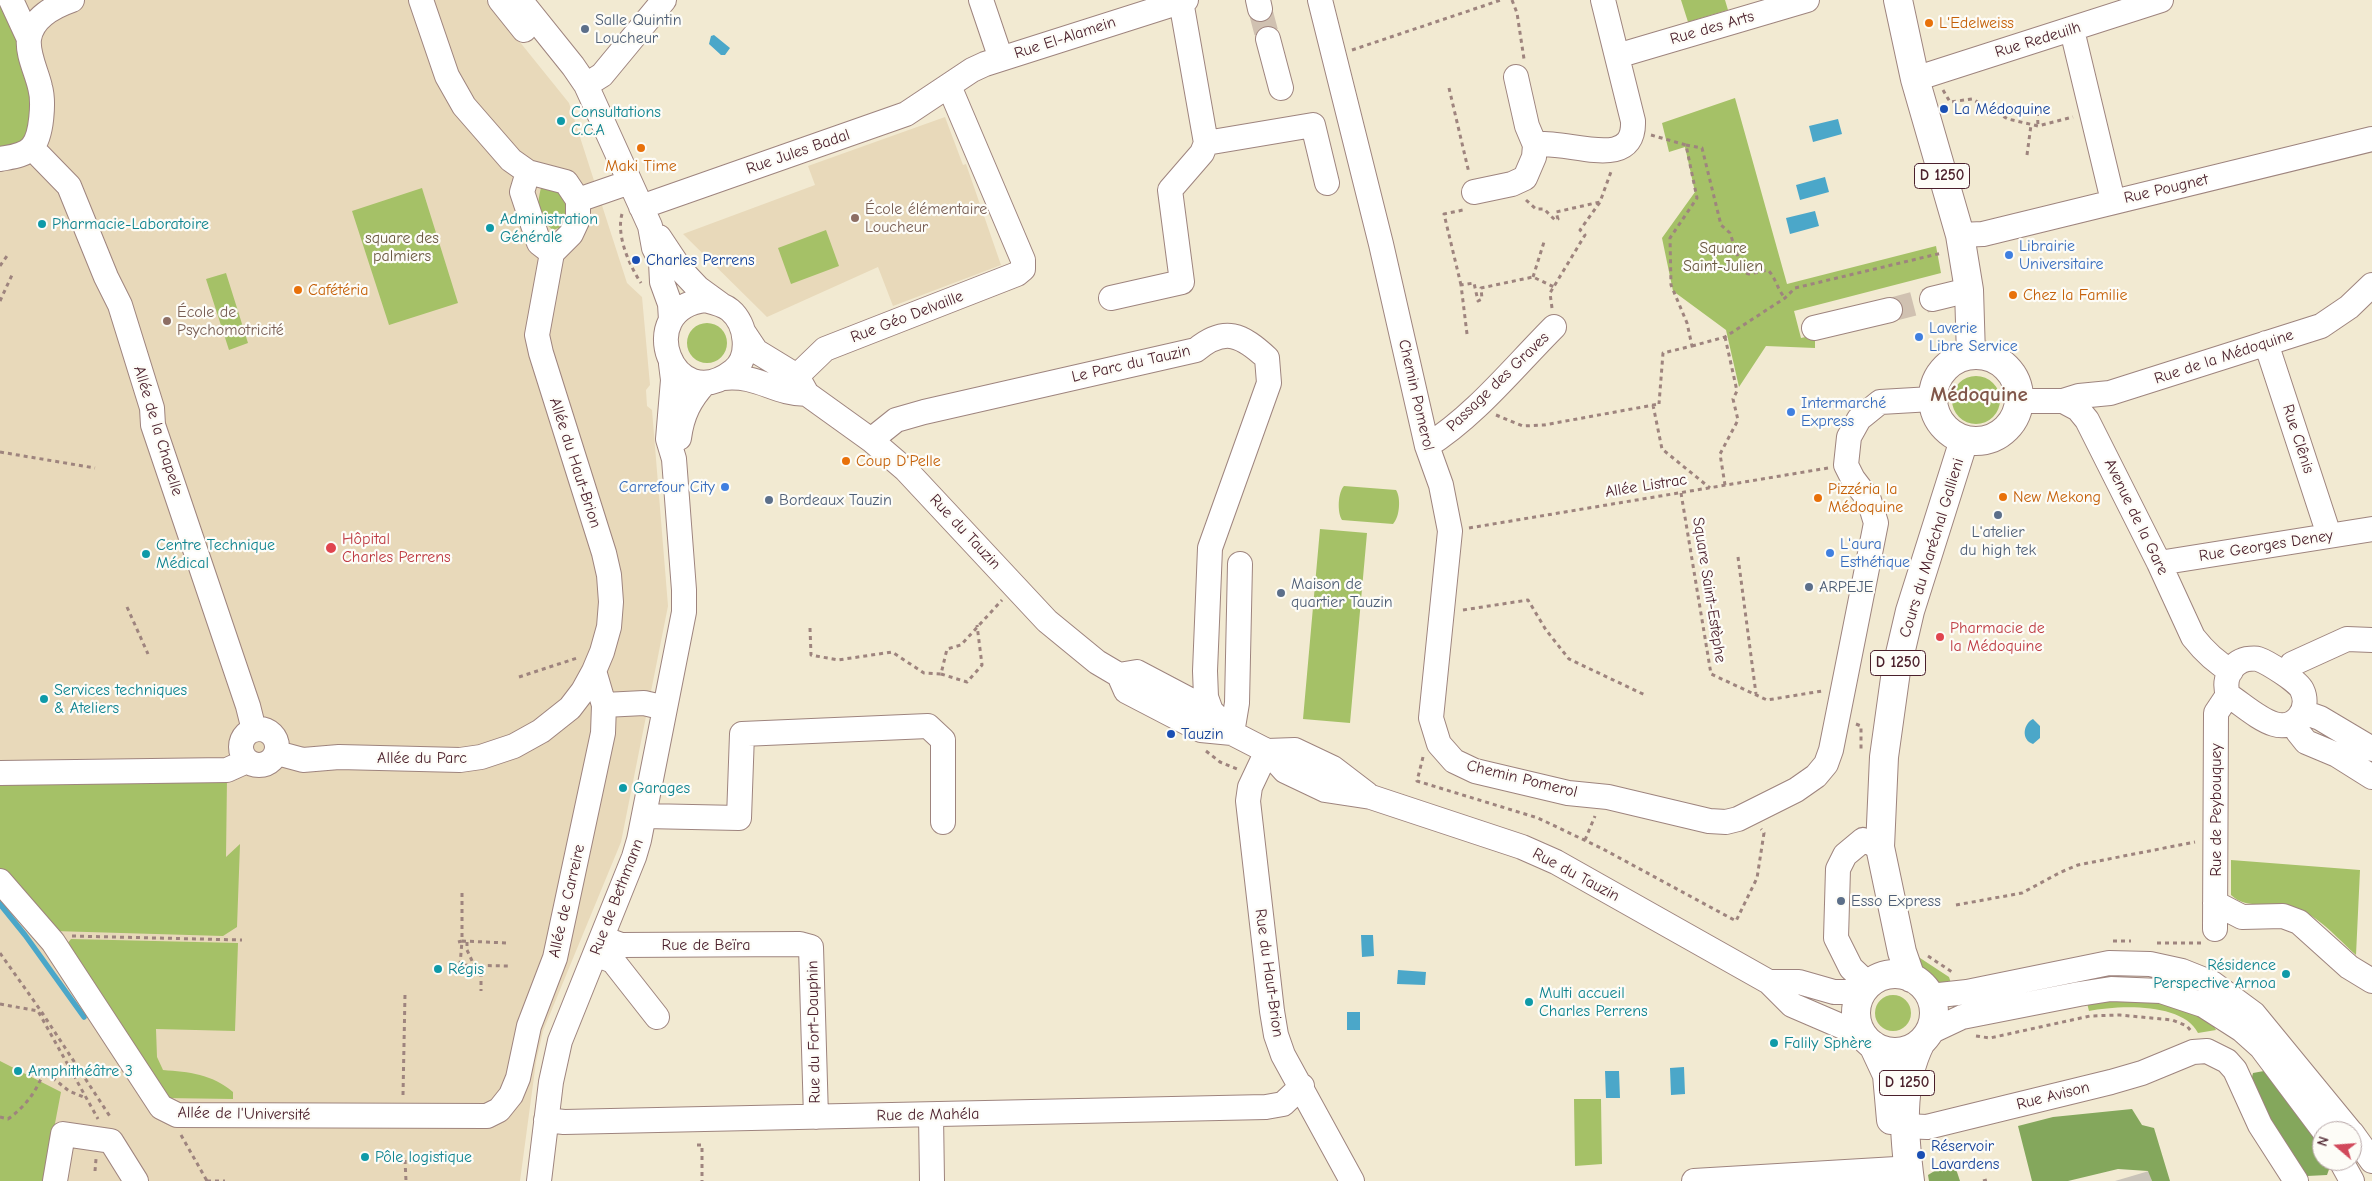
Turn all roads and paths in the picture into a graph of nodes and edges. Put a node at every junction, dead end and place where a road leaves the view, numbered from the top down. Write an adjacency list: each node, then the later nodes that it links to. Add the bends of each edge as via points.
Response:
1 (11, 0): 17 (street)
2 (72, 0): 17 (street, via 55,6 34,25)
3 (421, 0): 41 (street, via 446,76 455,92 511,160)
4 (500, 0): 46 (street, via 571,88)
5 (520, 0): 24 (street)
6 (664, 0): 24 (street, via 602,75)
7 (981, 0): 21 (street)
8 (1320, 0): 19 (street, Chemin Pomerol)
9 (1500, 0): 19 (path)
10 (1512, 0): 23 (path, via 1518,13 1524,65)
11 (1603, 0): 20 (street)
12 (1807, 0): 20 (street, Rue des Arts)
13 (1898, 0): 22 (main road, D 1250)
14 (2161, 0): 16 (street, Rue Redeuilh)
15 (1183, 1): 21 (street, Rue El-Alamein); 34 (street)
16 (2072, 30): 22 (street, Rue Redeuilh); 48 (street)
17 (29, 39): 37 (street, via 41,90 42,113)
18 (1268, 40): 26 (street)
19 (1335, 56): 86 (street, Chemin Pomerol, via 1382,244)
20 (1617, 56): 32 (street)
21 (1001, 59): 25 (street, Rue El-Alamein, via 972,70)
22 (1924, 76): 30 (path, via 1950,102 1972,99 2008,119); 50 (main road, D 1250)
23 (1516, 77): 35 (street, via 1527,126)
24 (586, 85): 46 (street)
25 (949, 86): 46 (street, Rue Jules Badal, via 906,114); 78 (street, Rue Géo Delvaille, via 1023,269 824,349)
26 (1281, 88)
27 (1449, 88): 45 (path)
28 (2037, 104): 31 (path)
29 (2078, 115): 31 (path)
30 (2031, 125): 31 (path); 39 (path)
31 (2038, 126)
32 (1633, 130): 36 (path); 38 (street, via 1625,146)
33 (2372, 140): 48 (street, Rue Pougnet)
34 (1206, 143): 42 (street, via 1313,125); 61 (street, via 1202,153 1170,190 1182,282)
35 (1535, 145): 38 (street, via 1554,143 1598,151); 45 (street, via 1534,157 1525,178)
36 (1686, 145): 62 (path, via 1702,148 1721,225 1730,233 1743,272 1768,270); 74 (path, via 1698,198 1670,238 1671,286 1687,323)
37 (32, 148): 40 (street); 122 (street, Allée de la Chapelle, via 69,186 120,305 152,408 153,425)
38 (1617, 150): 47 (path, Passage des Graves)
39 (2027, 155)
40 (0, 159)
41 (528, 172): 44 (street, via 566,182); 52 (street, via 522,192 539,243)
42 (1327, 183)
43 (1524, 198): 47 (path, via 1536,209 1544,209 1555,220 1558,219 1556,212)
44 (578, 200): 46 (street, Rue Jules Badal); 52 (street, via 578,219 571,234)
45 (1471, 200): 57 (path, via 1444,214)
46 (632, 202): 56 (street, via 652,270); 56 (street, via 660,262); 56 (path, via 620,221 623,240 629,261); 65 (street, via 665,243 681,270)
47 (1600, 202): 59 (path, Passage des Graves, via 1580,230 1585,235)
48 (2114, 202): 50 (street, Rue Pougnet)
49 (1544, 242): 55 (path)
50 (1961, 242): 60 (main road, D 1250); 62 (path, via 1795,288)
51 (9, 253): 53 (path)
52 (552, 253): 107 (street, Allée du Haut-Brion, via 537,335 609,575 609,627 602,652)
53 (0, 266)
54 (12, 274): 64 (path)
55 (1533, 277): 57 (path, via 1481,288 1482,300 1478,301 1474,283); 59 (path)
56 (652, 284): 67 (street, via 670,304)
57 (1461, 285): 71 (path)
58 (2372, 285): 73 (street, Rue de la Médoquine, via 2349,307 2321,326)
59 (1554, 287): 68 (path, Passage des Graves, via 1550,293)
60 (1969, 290): 63 (street); 75 (main road, D 1250)
61 (1111, 298)
62 (1785, 298): 72 (path)
63 (1932, 299)
64 (0, 301)
65 (720, 304): 67 (street, via 705,300 692,302); 70 (street, via 740,322)
66 (1890, 310): 69 (street)
67 (671, 320): 76 (street, via 666,334 666,351)
68 (1554, 327): 82 (street, Passage des Graves)
69 (1814, 328)
70 (744, 333): 77 (street, via 745,351 738,367); 78 (street, Rue du Tauzin, via 756,351)
71 (1467, 334)
72 (1725, 337): 74 (path); 91 (path, via 1737,391 1733,399 1738,420 1720,454)
73 (2266, 343): 81 (street, Rue de la Médoquine, via 2110,393); 96 (street, Rue Clênis)
74 (1692, 346): 83 (path, via 1663,353 1659,404)
75 (1971, 354): 79 (main road, via 1953,361 1939,374); 80 (main road, via 1986,355 2011,372 2018,386)
76 (671, 364): 77 (street, via 679,373); 88 (street, Rue de Bethmann, via 673,380 668,440)
77 (714, 380): 78 (street, Rue du Tauzin, via 745,377 789,394); 88 (street, Rue de Bethmann, via 685,411)
78 (802, 385): 84 (street, Rue du Tauzin)
79 (1932, 399): 85 (main road, via 1941,425); 89 (street, via 1880,402 1859,419 1849,437)
80 (2020, 401): 81 (street); 85 (main road, via 2017,413 2001,434 1990,440)
81 (2064, 401): 98 (street, Avenue de la Gare, via 2078,409 2087,420)
82 (1480, 403): 83 (path, via 1502,419 1523,426); 86 (street, Passage des Graves)
83 (1653, 405): 92 (path, via 1662,449)
84 (871, 440): 100 (street, Rue du Tauzin, via 906,470); 119 (street, Le Parc du Tauzin, via 896,420 924,412 1196,350 1209,339 1229,334 1250,342 1267,358 1269,383 1210,548 1206,697)
85 (1964, 440): 138 (main road, Cours du Maréchal Gallieni / D 1250, via 1910,611 1896,671 1884,757)
86 (1427, 446): 95 (street, Chemin Pomerol, via 1441,485)
87 (0, 452): 90 (path)
88 (674, 459): 118 (street, Rue de Bethmann, via 684,605)
89 (1846, 465): 91 (path, Allée Listrac); 113 (street, Chemin Pomerol, via 1869,500 1876,523)
90 (95, 468)
91 (1725, 485): 92 (path, Allée Listrac)
92 (1710, 488): 93 (path, Allée Listrac)
93 (1680, 493): 95 (path, Allée Listrac); 114 (path, Square Saint-Estèphe, via 1711,674)
94 (2372, 529): 96 (street, Rue Georges Deney)
95 (1450, 531): 102 (street, Chemin Pomerol)
96 (2329, 535): 98 (street, Rue Georges Deney)
97 (1738, 557): 114 (path)
98 (2159, 563): 108 (street, Avenue de la Gare, via 2193,636 2218,664)
99 (1240, 564): 123 (street, via 1237,703)
100 (1015, 587): 103 (path); 110 (street, Rue du Tauzin, via 1065,636)
101 (128, 608): 106 (path)
102 (1441, 613): 115 (path, via 1528,600 1569,659); 124 (street, Chemin Pomerol, via 1431,718)
103 (977, 625): 109 (path, via 961,644 947,649); 109 (path, via 982,665 967,682)
104 (810, 628): 109 (path, via 811,655 838,660 892,652 924,673)
105 (2372, 640): 111 (street, via 2347,639 2292,664)
106 (148, 654)
107 (588, 664): 112 (path); 117 (street, Allée de Carreire); 128 (street, Allée du Parc, via 583,691 570,708 541,731 514,746 481,757 460,760 339,757 303,760)
108 (2231, 671): 111 (street, via 2239,661 2258,659); 116 (street, via 2226,677)
109 (941, 674)
110 (1119, 675): 119 (street, Rue du Tauzin, via 1137,672); 123 (street, Rue du Tauzin, via 1126,691 1146,702 1201,730)
111 (2286, 676): 120 (street, via 2302,689 2304,699)
112 (519, 677)
113 (1842, 688): 114 (path, Square Saint-Estèphe, via 1767,700); 121 (street, Chemin Pomerol)
114 (1756, 694)
115 (1645, 695)
116 (2228, 695): 120 (street, via 2273,724 2284,726); 136 (street, Rue de Peybouquey, via 2216,713)
117 (604, 705): 118 (street, via 644,703); 176 (street, Allée de Carreire, via 603,733 555,958 529,1026 511,1095 499,1110)
118 (666, 708): 132 (street, Rue de Bethmann)
119 (1211, 711): 123 (street, Rue du Tauzin)
120 (2299, 717): 125 (street, via 2320,718); 131 (street, via 2298,732 2306,742 2337,755)
121 (1836, 720): 124 (street, Chemin Pomerol, via 1828,757 1816,776 1796,790 1726,822 1709,821 1608,797 1568,793 1475,771 1454,761); 127 (path, via 1861,726)
122 (254, 730): 128 (street, via 270,733 277,742); 129 (street, via 245,735 241,745)
123 (1232, 734): 126 (street, Rue du Tauzin)
124 (1439, 744): 137 (path, via 1424,753 1417,781 1538,818)
125 (2372, 749)
126 (1267, 751): 160 (street, Rue du Tauzin, via 1295,750 1333,768 1371,797 1522,847 1556,862); 171 (street, Rue du Haut-Brion, via 1250,787 1248,801 1276,1036 1283,1055)
127 (1861, 751)
128 (277, 753): 129 (street, via 270,763 264,765 252,765)
129 (247, 761): 130 (street, via 227,770)
130 (0, 773)
131 (2372, 778)
132 (645, 816): 134 (street, via 739,818 742,734 928,726 943,740); 150 (street, Rue de Bethmann, via 634,857)
133 (1594, 821): 137 (path)
134 (943, 822)
135 (1764, 833): 137 (path, via 1757,878 1736,921)
136 (2215, 838): 142 (street, Rue de Peybouquey); 143 (path, via 2078,865 2022,894)
137 (1585, 840)
138 (1880, 847): 141 (main road, Cours du Maréchal Gallieni / D 1250); 161 (street, via 1863,840 1845,855 1838,869 1836,938 1851,968)
139 (0, 881): 146 (street, Allée de l'Université)
140 (462, 893): 147 (path)
141 (1888, 894): 158 (main road, Cours du Maréchal Gallieni / D 1250); 161 (main road, Cours du Maréchal Gallieni / D 1250, via 1881,917 1883,965)
142 (2215, 903): 144 (street, Rue de Peybouquey); 159 (street, via 2242,917 2283,916 2300,922 2349,966)
143 (1956, 905)
144 (2214, 929)
145 (242, 940): 146 (path, via 68,936)
146 (53, 942): 173 (street, Allée de l'Université, via 161,1107)
147 (460, 942): 148 (path); 154 (path, via 460,965)
148 (467, 942): 149 (path); 154 (path)
149 (508, 943)
150 (599, 946): 151 (street, Rue de Beïra, via 800,944); 166 (street); 180 (street, Rue de Bethmann, via 560,1041)
151 (811, 947): 178 (street, Rue du Fort-Dauphin)
152 (1923, 952): 157 (path)
153 (0, 953): 179 (path)
154 (474, 965): 155 (path)
155 (481, 966): 156 (path); 162 (path)
156 (509, 966)
157 (1954, 976)
158 (1911, 978): 161 (main road, via 1885,976); 164 (main road)
159 (2372, 981)
160 (1769, 982): 161 (street, Rue du Tauzin, via 1799,982 1834,992); 169 (street, Rue du Tauzin, via 1792,1005)
161 (1870, 985): 169 (main road, via 1859,1002 1857,1017)
162 (481, 991)
163 (405, 994): 175 (path)
164 (1930, 996): 168 (main road, via 1934,1015); 182 (street, via 2109,963 2150,964 2182,970 2212,983 2254,1014)
165 (0, 1004): 172 (path, via 38,1011)
166 (657, 1017)
167 (1970, 1037): 170 (path, via 1990,1038 2090,1016 2120,1014 2172,1020 2187,1026 2195,1036)
168 (1925, 1038): 169 (main road, via 1910,1049 1898,1052 1884,1051); 181 (street, via 1962,1017 2087,992 2111,989 2161,991 2203,1005 2242,1030 2261,1047); 183 (main road, D 1250, via 1908,1077)
169 (1868, 1040): 188 (main road, D 1250, via 1887,1075)
170 (2198, 1051): 183 (street, Rue Avison, via 2111,1082 1927,1127); 199 (street, via 2218,1055 2235,1070 2260,1125)
171 (1302, 1086): 174 (street, Rue de Mahéla, via 1283,1104 1266,1106); 197 (street, Rue du Haut-Brion)
172 (86, 1098): 177 (path, via 69,1091 44,1071 39,1087 19,1111 8,1119); 184 (path, via 101,1123)
173 (169, 1112): 175 (street, Allée de l'Université, via 177,1115); 191 (path)
174 (931, 1115): 178 (street, Rue de Mahéla); 196 (street)
175 (402, 1116): 176 (street, Allée de l'Université)
176 (487, 1116)
177 (0, 1117)
178 (816, 1117): 180 (street, Rue de Mahéla)
179 (110, 1118)
180 (546, 1120): 194 (street, Rue de Bethmann)
181 (2316, 1121)
182 (2344, 1121)
183 (1905, 1126): 188 (main road, D 1250)
184 (105, 1140): 187 (path); 189 (street, via 63,1134); 190 (street)
185 (697, 1146): 195 (path, via 702,1145)
186 (405, 1160): 193 (path)
187 (95, 1171)
188 (1902, 1177): 198 (street)
189 (55, 1181)
190 (136, 1181)
191 (207, 1181): 192 (path)
192 (225, 1181)
193 (406, 1181)
194 (538, 1181)
195 (702, 1181)
196 (932, 1181)
197 (1352, 1181)
198 (1694, 1181)
199 (2296, 1181)

